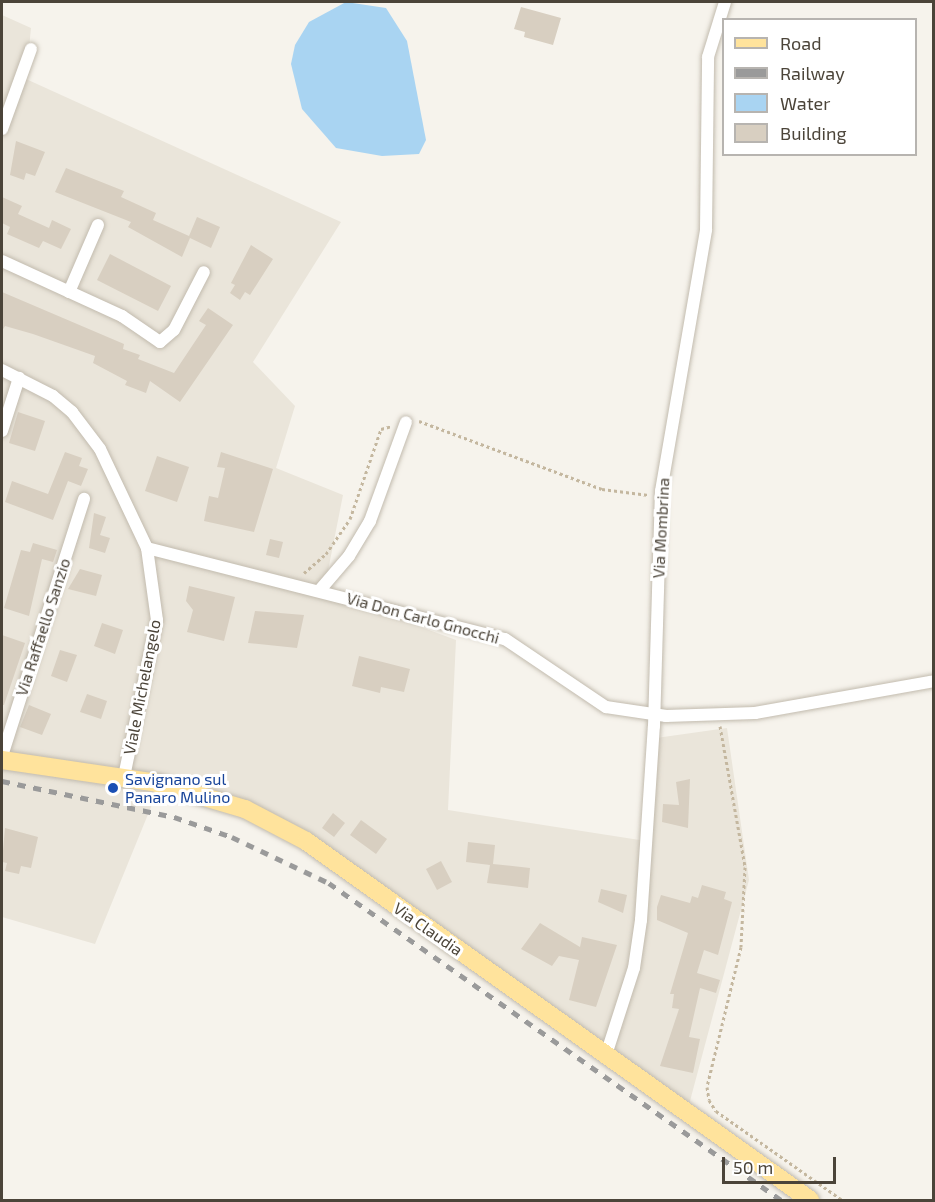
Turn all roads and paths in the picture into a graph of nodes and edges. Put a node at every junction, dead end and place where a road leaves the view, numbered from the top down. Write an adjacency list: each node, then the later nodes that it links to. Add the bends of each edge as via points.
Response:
1 (725, 2): 12 (street, Via Mombrina, via 708,57 706,230)
2 (31, 49): 3 (street)
3 (2, 129)
4 (98, 225): 7 (street)
5 (2, 261): 7 (street)
6 (204, 272): 7 (street, via 174,330 160,342 122,316)
7 (69, 292)
8 (2, 370): 9 (street, Viale Michelangelo)
9 (19, 378): 11 (street); 14 (street, Viale Michelangelo, via 72,412 100,449)
10 (406, 422): 12 (path, via 419,421 602,489); 15 (path, via 381,429 350,519 326,554 309,572); 16 (street, via 370,521 349,556)
11 (2, 430)
12 (661, 495): 18 (street, Via Mombrina)
13 (84, 499): 20 (street, Via Raffaello Sanzio)
14 (147, 548): 16 (street, Via Don Carlo Gnocchi); 21 (street, Viale Michelangelo, via 157,620)
15 (299, 575)
16 (319, 591): 18 (street, Via Don Carlo Gnocchi, via 505,639 606,707)
17 (933, 681): 18 (street, Via Don Carlo Gnocchi, via 756,713)
18 (655, 721): 22 (street, Via Mombrina, via 634,968)
19 (713, 724): 24 (path, via 720,726 745,867 741,947 707,1087 710,1100 717,1111)
20 (2, 758): 21 (main road, Via Claudia)
21 (124, 777): 22 (main road, Via Claudia, via 245,809 306,841)
22 (606, 1055): 23 (main road, Via Claudia)
23 (810, 1200)
24 (842, 1200)

